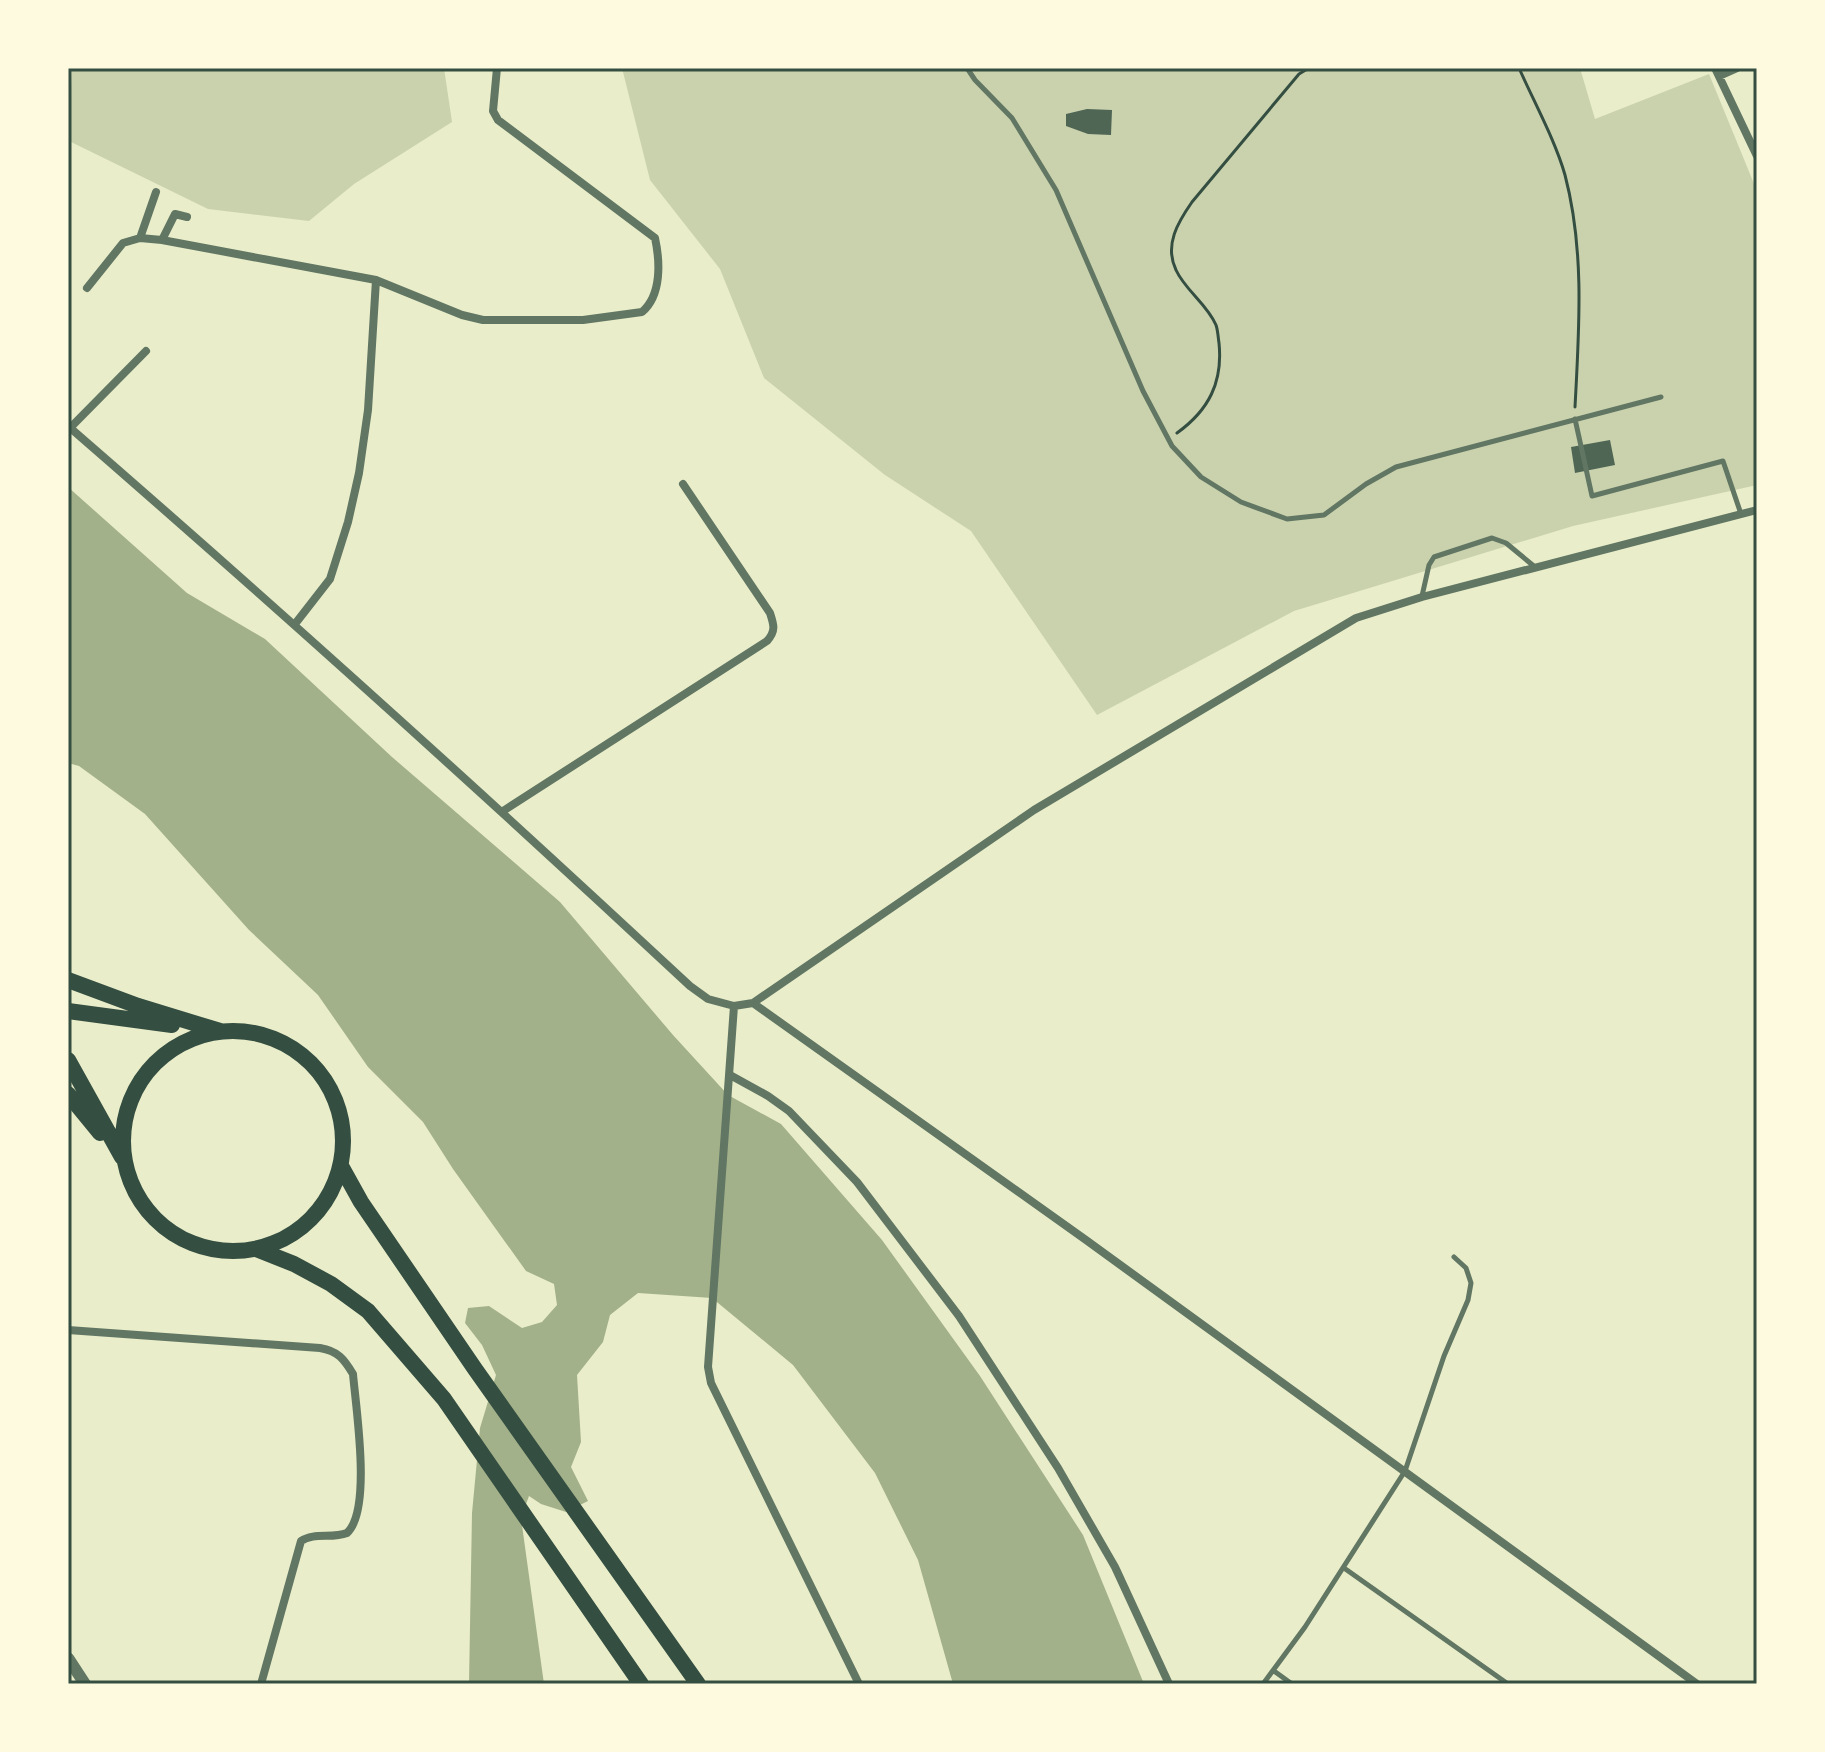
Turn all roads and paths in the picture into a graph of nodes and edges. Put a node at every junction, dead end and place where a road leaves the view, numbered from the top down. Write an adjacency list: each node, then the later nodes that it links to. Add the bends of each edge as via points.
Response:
1 (497, 68): 12 (street, via 493,111 498,120 655,238 658,270 649,306 642,312 583,320 483,320)
2 (967, 68): 18 (lane, via 1012,118 1056,190)
3 (1309, 68): 18 (path, via 1177,223 1171,243 1176,270 1217,327 1221,363 1214,392)
4 (1519, 68): 16 (path, via 1564,172 1575,220 1581,307)
5 (1737, 68): 6 (street)
6 (1717, 72): 7 (street)
7 (1757, 156)
8 (156, 192): 10 (street)
9 (187, 217): 11 (street, via 175,214)
10 (140, 238): 11 (street); 13 (street, via 123,243)
11 (162, 240): 12 (street)
12 (376, 280): 24 (street, via 368,410 348,522 330,579)
13 (87, 288)
14 (146, 351): 17 (street)
15 (1661, 397): 16 (lane)
16 (1575, 419): 18 (lane, via 1396,467 1324,515 1287,519 1241,502 1201,477); 21 (lane, via 1592,496 1723,461)
17 (69, 427): 24 (street)
18 (1169, 439)
19 (683, 484): 25 (street, via 770,613 773,634)
20 (1757, 510): 21 (street)
21 (1741, 514): 22 (street)
22 (1535, 567): 23 (street); 23 (lane, via 1492,538 1434,557)
23 (1422, 597): 27 (street, via 1356,618 1034,810)
24 (295, 624): 25 (street)
25 (503, 811): 28 (street, via 690,986 708,999)
26 (68, 980): 30 (highway)
27 (753, 1003): 28 (street); 39 (street)
28 (734, 1006): 32 (street)
29 (68, 1011): 30 (highway)
30 (221, 1031): 34 (highway, via 178,1046 144,1076 129,1102); 35 (highway, via 267,1037 289,1046 316,1068 335,1097 344,1131)
31 (68, 1060): 34 (highway)
32 (730, 1075): 47 (street, via 707,1353 711,1383); 48 (street, via 789,1111 847,1172 959,1316 1108,1554)
33 (68, 1094): 34 (highway)
34 (125, 1162): 36 (highway, via 137,1195 158,1222 188,1241 221,1251)
35 (341, 1166): 36 (highway, via 330,1195 311,1220 286,1238); 46 (highway, via 475,1369)
36 (256, 1249): 45 (highway, via 331,1284 368,1311 444,1399)
37 (1454, 1257): 39 (lane, via 1466,1268 1471,1283 1468,1300)
38 (68, 1330): 44 (street, via 320,1348 344,1358 353,1374 358,1517 347,1533 301,1541)
39 (1405, 1471): 40 (lane); 52 (street)
40 (1344, 1568): 42 (lane); 51 (lane)
41 (68, 1658): 43 (street)
42 (1274, 1671): 49 (lane); 50 (lane)
43 (85, 1684)
44 (261, 1684)
45 (641, 1684)
46 (698, 1684)
47 (859, 1684)
48 (1169, 1684)
49 (1263, 1684)
50 (1292, 1684)
51 (1508, 1684)
52 (1697, 1684)

